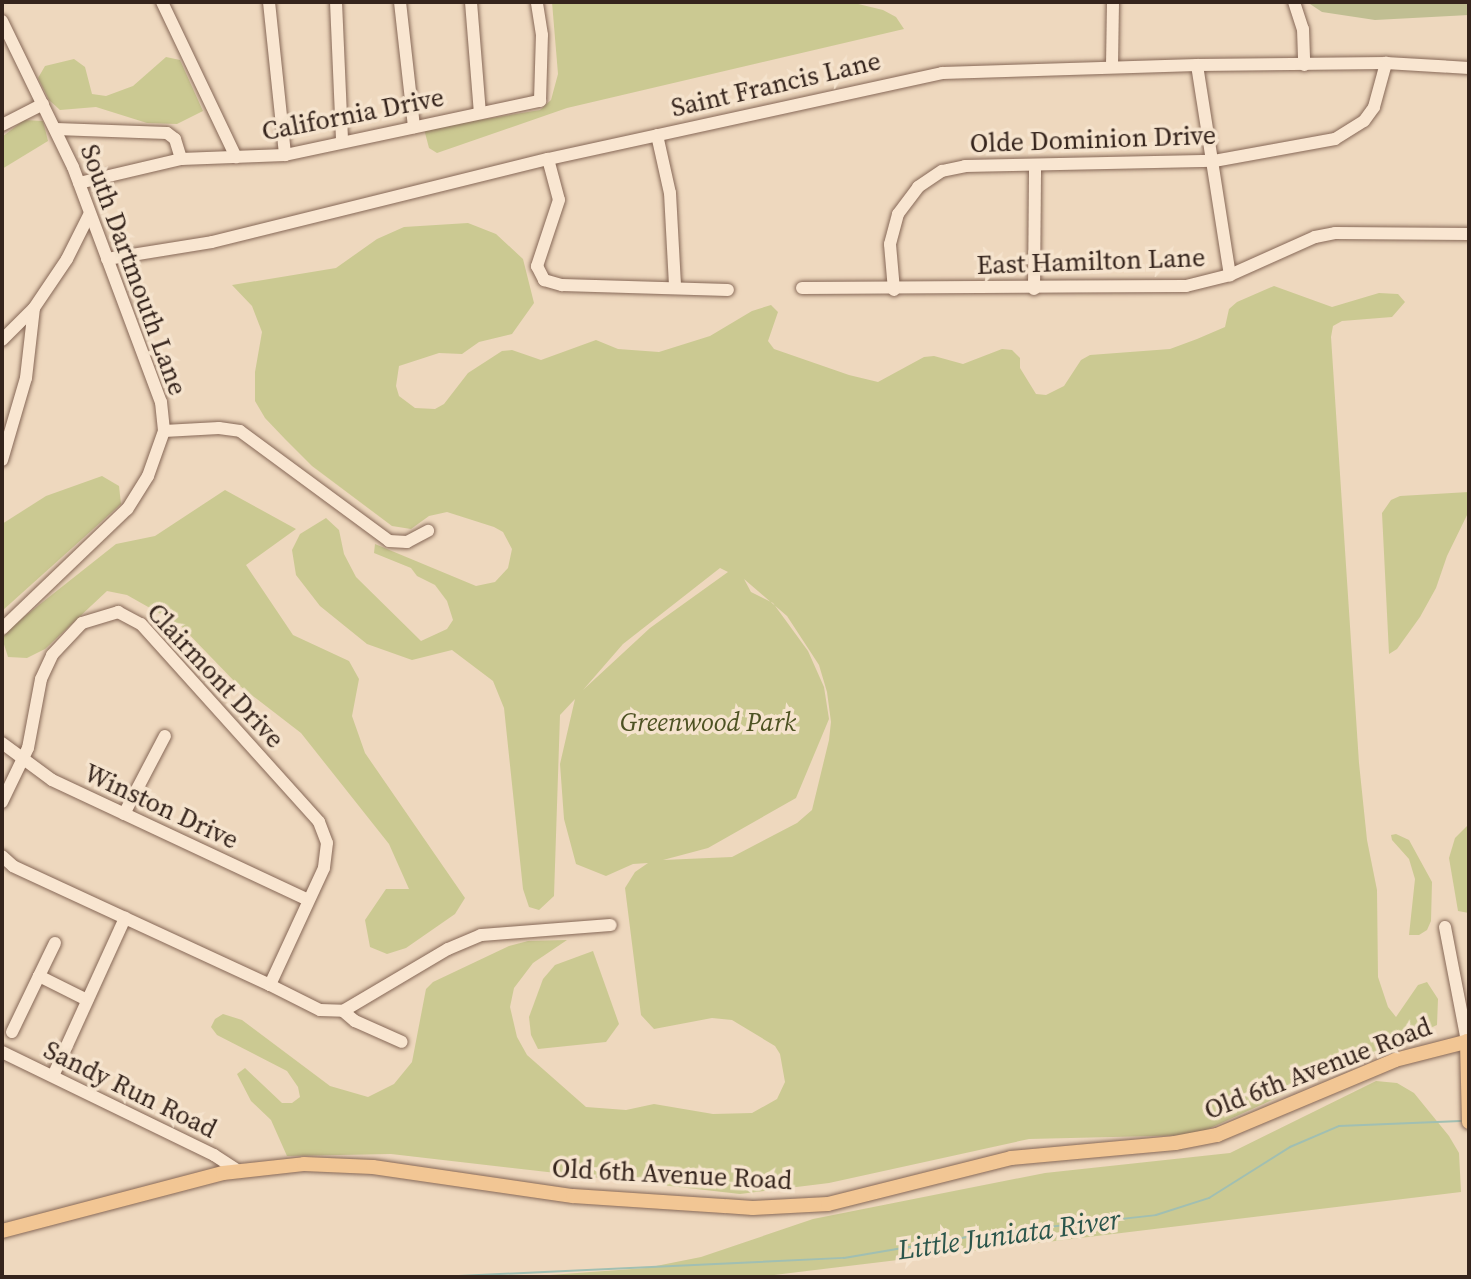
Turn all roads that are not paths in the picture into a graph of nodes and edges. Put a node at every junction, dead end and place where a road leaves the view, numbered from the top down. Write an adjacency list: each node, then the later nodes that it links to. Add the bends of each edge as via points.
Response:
1 (162, 2): 23 (street)
2 (269, 2): 22 (street)
3 (336, 2): 21 (street)
4 (400, 2): 18 (street)
5 (471, 2): 16 (street)
6 (537, 2): 16 (street, California Drive, via 543,48 540,101)
7 (1113, 2): 13 (street)
8 (1294, 2): 12 (street, via 1303,29)
9 (2, 21): 15 (street, South Dartmouth Lane)
10 (1386, 63): 12 (street, Saint Francis Lane); 14 (street, Saint Francis Lane); 26 (street, Olde Dominion Drive, via 1374,107 1347,135)
11 (1197, 65): 12 (street, Saint Francis Lane); 13 (street, Saint Francis Lane); 26 (street)
12 (1304, 65)
13 (1112, 66): 20 (street, Saint Francis Lane, via 942,73)
14 (1469, 68)
15 (43, 104): 17 (street); 19 (street, South Dartmouth Lane)
16 (480, 113): 18 (street, California Drive)
17 (2, 125)
18 (414, 127): 21 (street, California Drive)
19 (56, 129): 24 (street, via 167,133 175,139); 28 (street, South Dartmouth Lane)
20 (657, 135): 25 (street, Saint Francis Lane); 33 (street, via 672,215)
21 (342, 141): 22 (street, California Drive)
22 (285, 155): 23 (street, California Drive)
23 (236, 157): 24 (street, California Drive)
24 (181, 159): 28 (street, California Drive)
25 (548, 159): 31 (street, Saint Francis Lane, via 212,242); 33 (street, via 559,200 537,266 544,280 562,285)
26 (1214, 161): 27 (street, Olde Dominion Drive); 32 (street)
27 (1035, 165): 35 (street); 37 (street, Olde Dominion Drive, via 965,166 942,171 918,187 893,228)
28 (79, 183): 29 (street, South Dartmouth Lane)
29 (90, 213): 31 (street, South Dartmouth Lane); 38 (street)
30 (1469, 234): 32 (street, East Hamilton Lane, via 1335,233)
31 (107, 259): 40 (street, South Dartmouth Lane, via 161,402)
32 (1230, 275): 35 (street, East Hamilton Lane, via 1186,286)
33 (675, 286): 36 (street)
34 (802, 288): 37 (street, East Hamilton Lane)
35 (1034, 289): 37 (street, East Hamilton Lane)
36 (728, 290)
37 (894, 290)
38 (34, 308): 39 (street); 41 (street, via 26,378)
39 (2, 340)
40 (164, 431): 42 (street, via 240,431 389,541 407,542); 43 (street, South Dartmouth Lane, via 148,476 127,509)
41 (3, 454)
42 (428, 531)
43 (2, 629)
44 (165, 736): 48 (street)
45 (2, 743): 46 (street, Winston Drive)
46 (23, 758): 47 (street, Clairmont Drive); 48 (street, Winston Drive, via 52,780); 50 (street, Clairmont Drive, via 41,679 52,655 82,623 108,612 130,615 319,822 327,854)
47 (2, 802)
48 (124, 814): 50 (street, Winston Drive)
49 (2, 856): 51 (street)
50 (308, 900): 56 (street, Clairmont Drive)
51 (125, 918): 56 (street); 57 (street)
52 (611, 925): 58 (street, via 481,935)
53 (1445, 927): 60 (street)
54 (55, 943): 55 (street)
55 (39, 976): 57 (street); 59 (street)
56 (270, 985): 58 (street, via 326,1012)
57 (87, 1000): 63 (street)
58 (343, 1011): 61 (street)
59 (12, 1032)
60 (1468, 1041): 64 (main road); 66 (main road, Old 6th Avenue Road, via 1395,1060 1217,1135 1011,1158 815,1205 753,1208 573,1196 349,1164)
61 (402, 1042)
62 (2, 1052): 63 (street, Sandy Run Road)
63 (53, 1076): 66 (street, Sandy Run Road)
64 (1469, 1115): 65 (main road)
65 (1469, 1122)
66 (237, 1170): 67 (main road, Old 6th Avenue Road)
67 (2, 1231)

